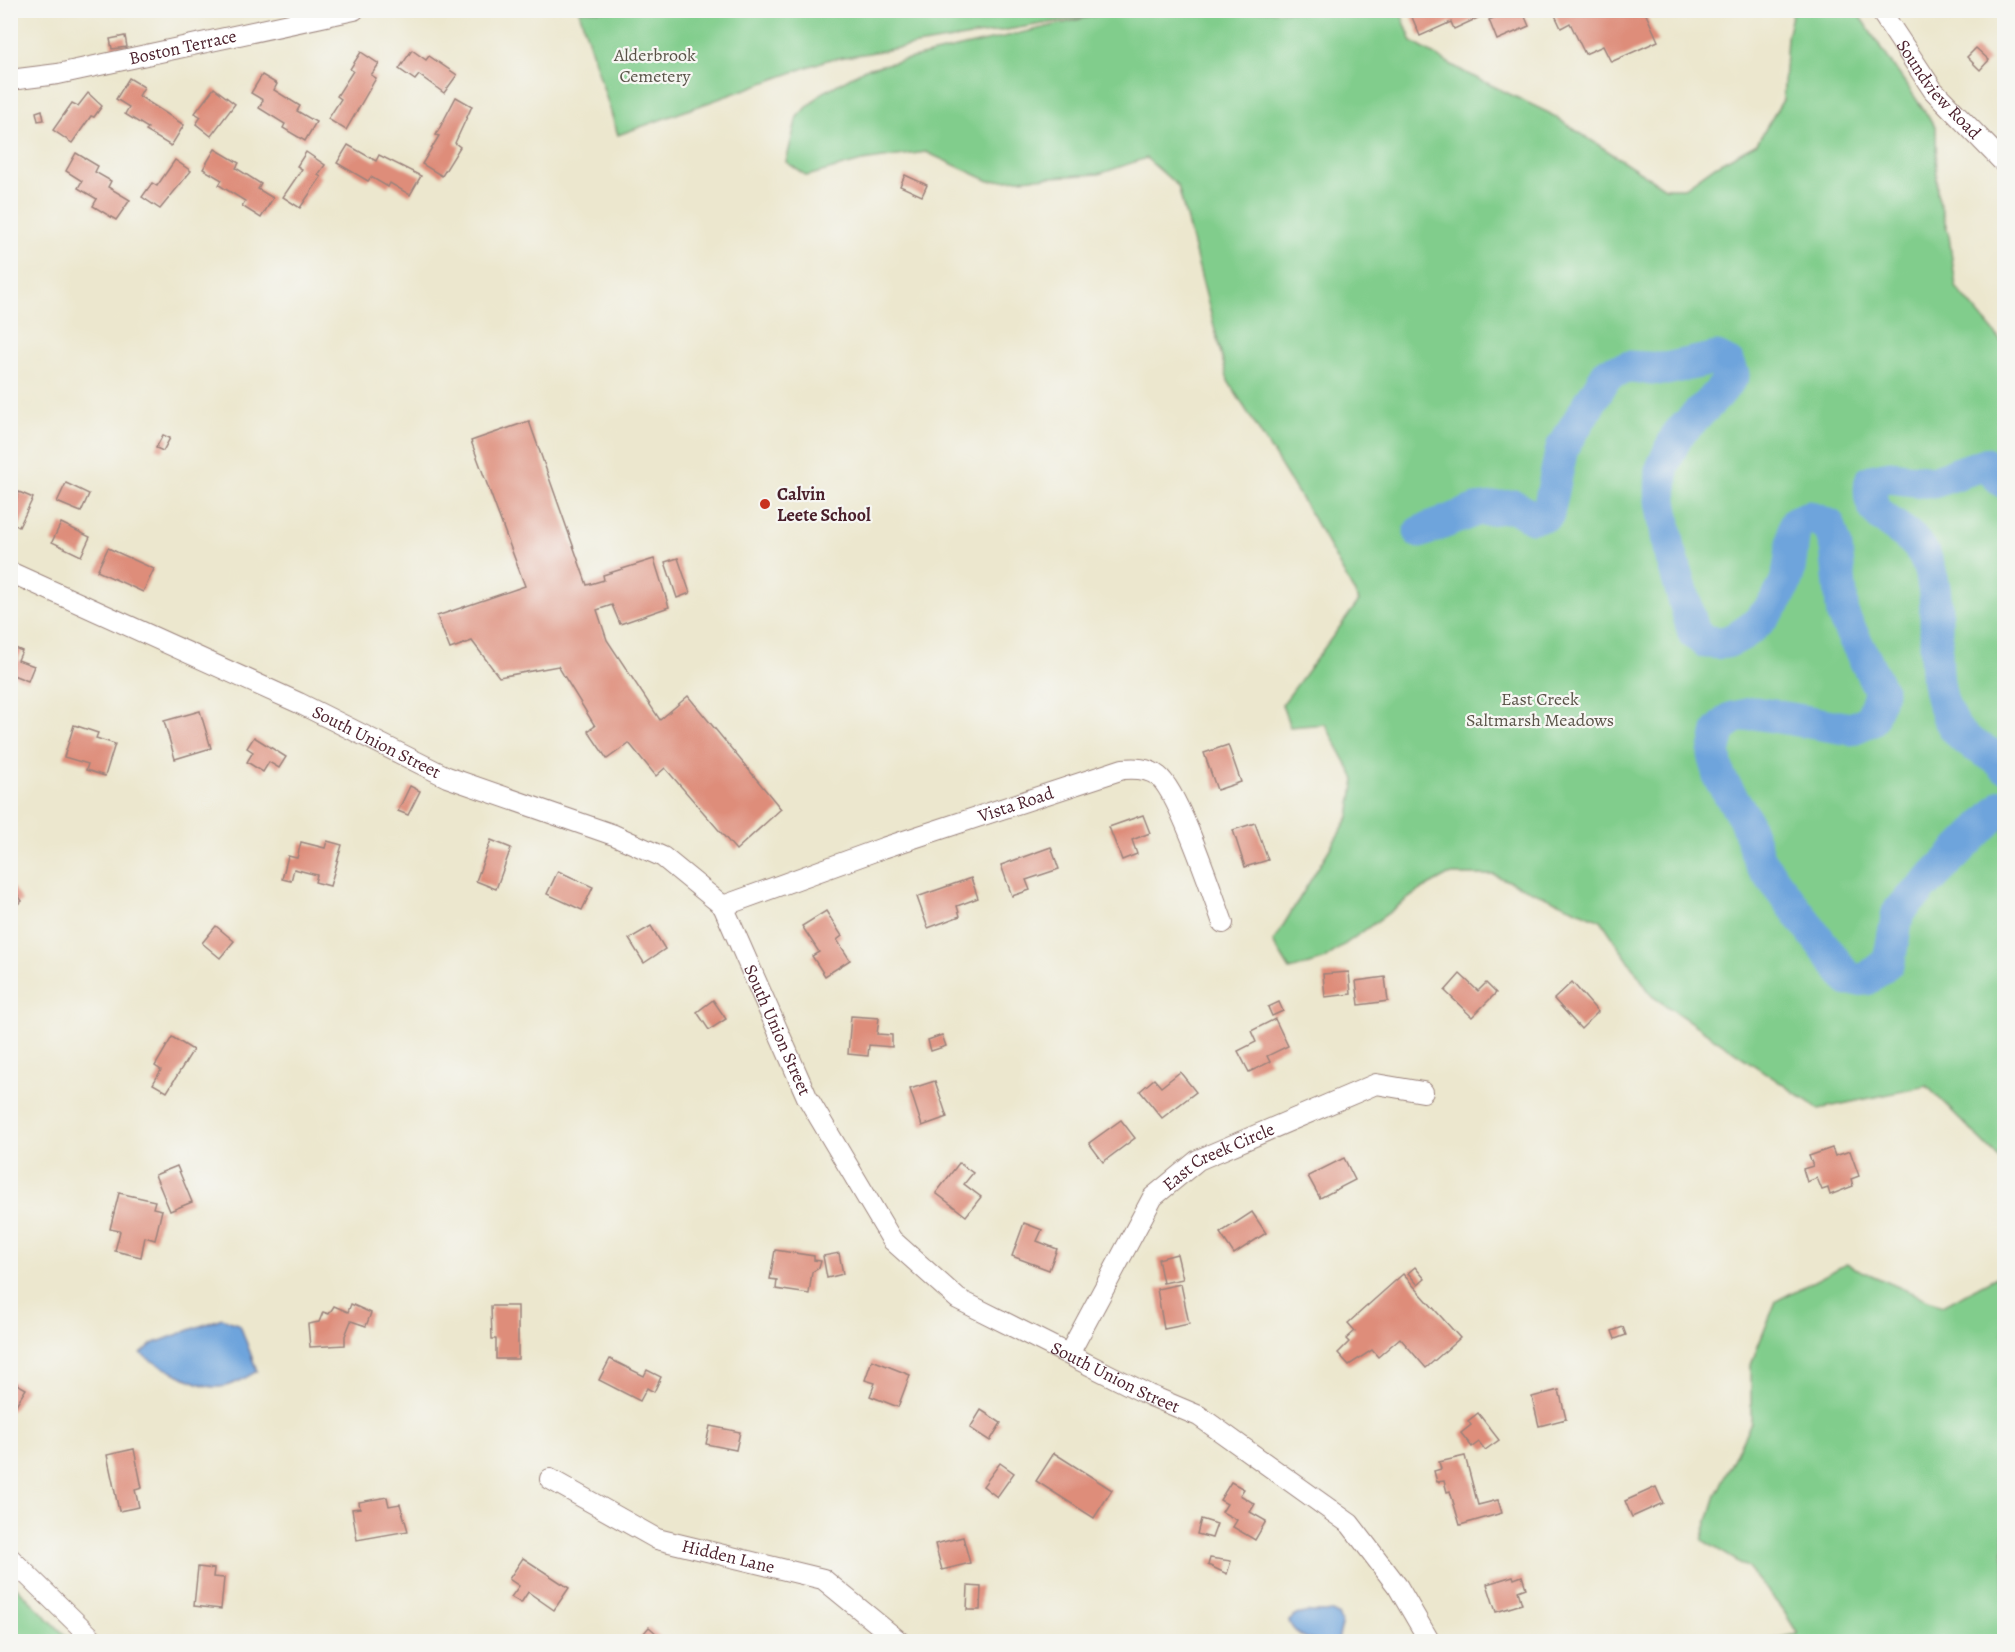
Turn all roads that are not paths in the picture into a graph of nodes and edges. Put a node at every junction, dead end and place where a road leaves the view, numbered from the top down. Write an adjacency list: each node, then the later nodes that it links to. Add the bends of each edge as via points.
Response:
1 (354, 10): 3 (street, Boston Terrace, via 58,74)
2 (1880, 10): 4 (street, Soundview Road, via 1933,90)
3 (10, 80)
4 (2004, 162)
5 (10, 572): 6 (street, South Union Street, via 299,703 447,777 614,835 663,857)
6 (723, 906): 7 (street, Vista Road, via 883,848 1134,768 1157,775 1175,798); 9 (street, South Union Street, via 807,1097 892,1240 958,1299)
7 (1223, 923)
8 (1423, 1092): 9 (street, East Creek Circle, via 1376,1084 1198,1160 1153,1197)
9 (1069, 1354): 14 (street, South Union Street, via 1199,1416 1350,1524 1398,1587)
10 (550, 1479): 13 (street, Hidden Lane, via 657,1539 823,1579)
11 (10, 1558): 12 (street)
12 (96, 1641)
13 (900, 1641)
14 (1430, 1641)

